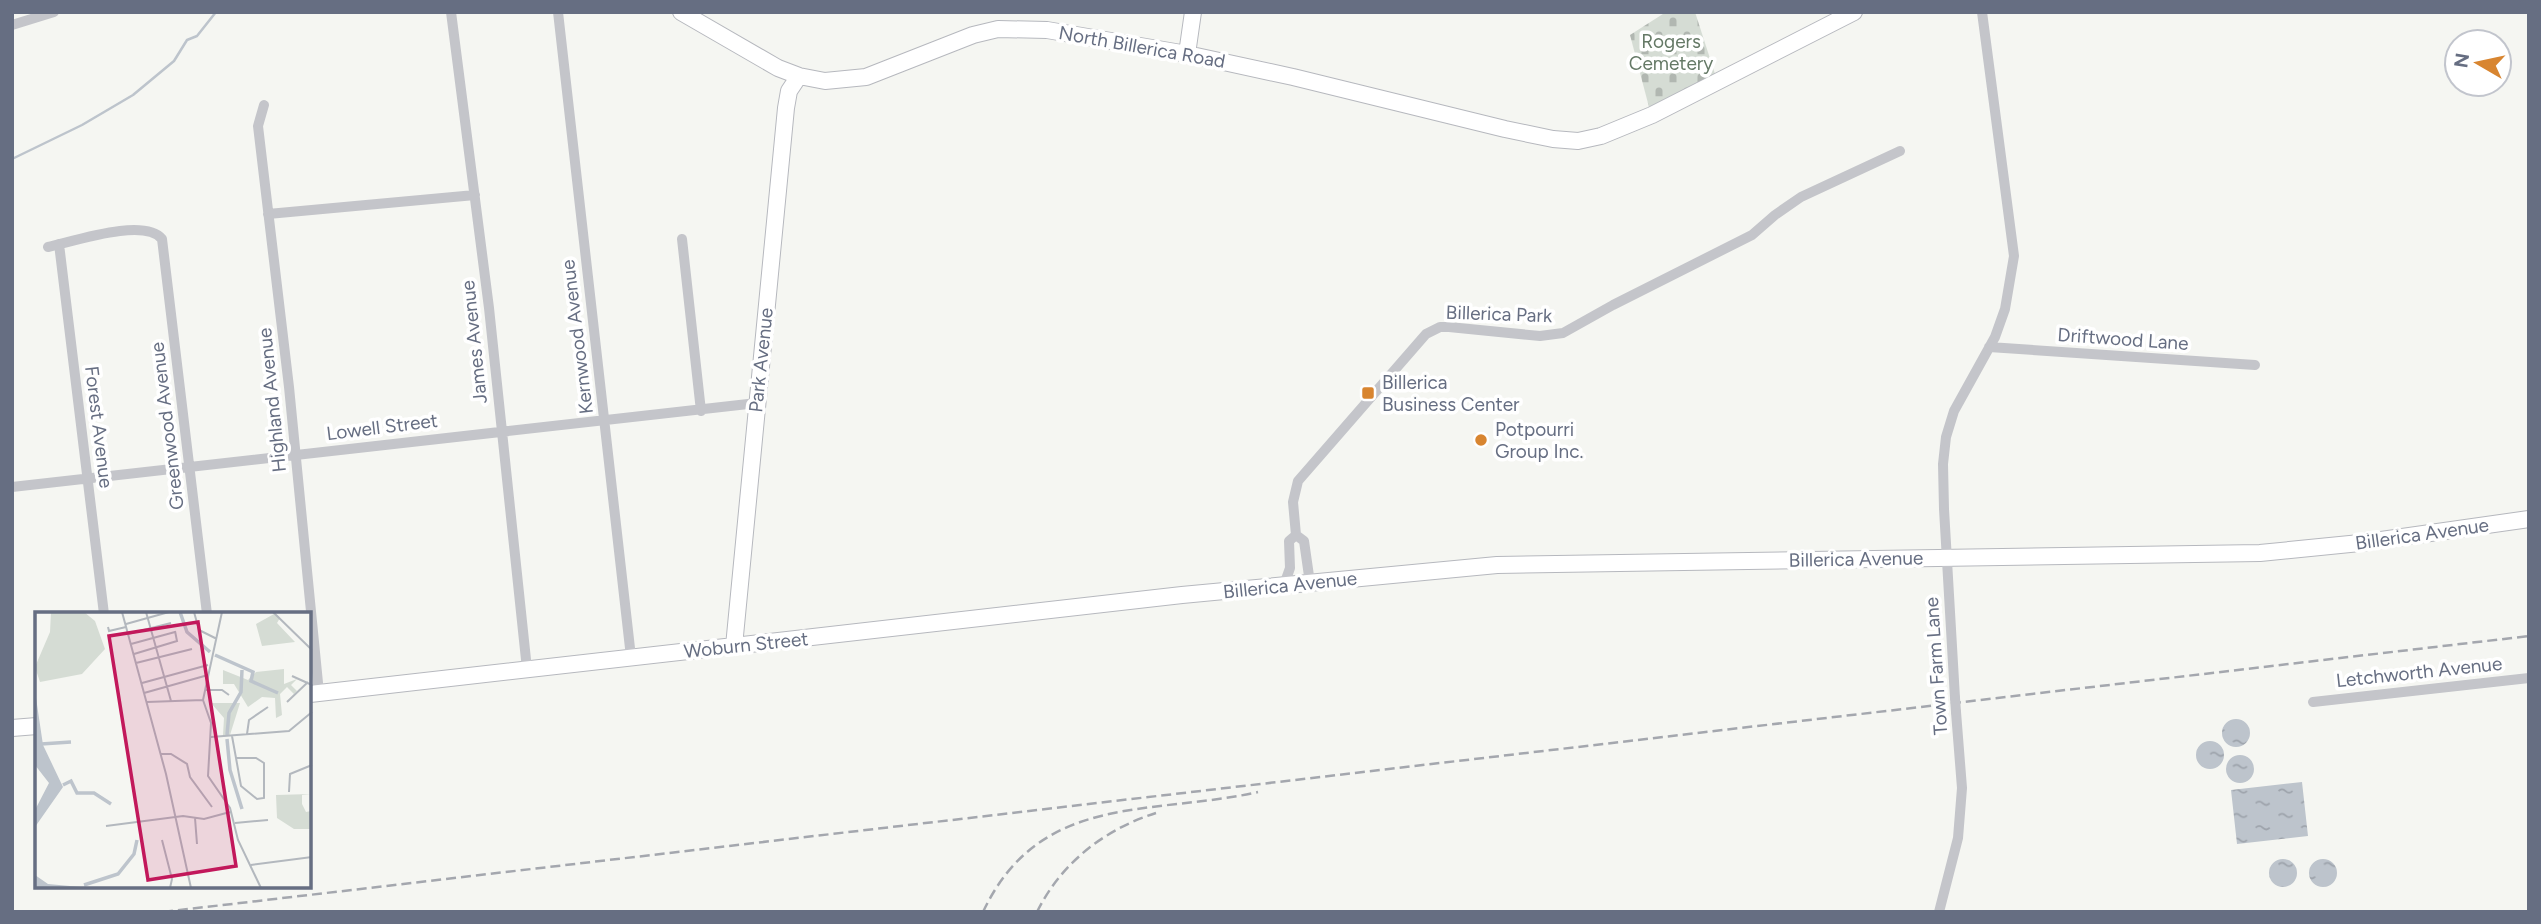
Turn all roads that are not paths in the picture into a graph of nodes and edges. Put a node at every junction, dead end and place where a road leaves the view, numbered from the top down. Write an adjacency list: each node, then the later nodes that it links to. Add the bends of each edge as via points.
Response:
1 (54, 12): 9 (street)
2 (451, 12): 14 (street, James Avenue)
3 (558, 12): 22 (street, Kernwood Avenue)
4 (681, 12): 8 (main road, North Billerica Road)
5 (1193, 12): 10 (main road)
6 (1854, 12): 10 (main road, North Billerica Road, via 1643,119 1577,141 1505,129)
7 (1982, 12): 18 (street, Town Farm Lane, via 2014,255 2005,309)
8 (706, 19): 11 (main road, North Billerica Road, via 779,68)
9 (12, 25)
10 (1187, 54): 11 (main road, North Billerica Road, via 1018,28 973,35 866,77 825,81)
11 (799, 76): 20 (main road, Park Avenue, via 789,91 786,108)
12 (264, 105): 15 (street, Highland Avenue, via 258,126)
13 (1900, 151): 29 (street, Billerica Park, via 1801,197 1752,235 1563,333 1540,336 1440,327 1426,334 1298,481 1293,502)
14 (475, 195): 15 (street); 23 (street, James Avenue)
15 (268, 214): 24 (street, Highland Avenue)
16 (682, 239): 21 (street)
17 (53, 246): 25 (street, Greenwood Avenue, via 128,231 158,235 164,252); 26 (street, Forest Avenue)
18 (1989, 347): 19 (street, Driftwood Lane); 30 (street, Town Farm Lane, via 1954,411 1946,437)
19 (2255, 365)
20 (757, 403): 21 (street, Lowell Street); 37 (main road, Park Avenue)
21 (701, 411): 22 (street, Lowell Street)
22 (605, 421): 23 (street, Lowell Street); 38 (street, Kernwood Avenue)
23 (501, 431): 24 (street, Lowell Street); 40 (street, James Avenue)
24 (295, 456): 25 (street, Lowell Street); 36 (street, Highland Avenue)
25 (189, 467): 26 (street, Lowell Street); 35 (street, Greenwood Avenue)
26 (88, 479): 27 (street, Lowell Street); 34 (street, Forest Avenue)
27 (12, 487)
28 (2529, 519): 30 (main road, Billerica Avenue, via 2260,553)
29 (1296, 535): 31 (street, Billerica Park, via 1304,541); 32 (street, Billerica Park, via 1289,541 1290,568)
30 (1946, 558): 31 (main road, Billerica Avenue, via 1497,565); 46 (street, Town Farm Lane, bridge, via 1962,788 1958,838)
31 (1311, 583): 32 (main road, Billerica Avenue)
32 (1284, 585): 33 (main road, Billerica Avenue)
33 (1182, 595): 37 (main road, Woburn Street)
34 (104, 612)
35 (207, 612)
36 (308, 612)
37 (734, 646): 38 (main road, Woburn Street)
38 (631, 657): 40 (main road, Woburn Street)
39 (312, 668): 42 (street, Highland Avenue)
40 (527, 669): 42 (main road, Woburn Street)
41 (2529, 678): 43 (street, Letchworth Avenue)
42 (314, 693)
43 (2313, 702)
44 (35, 726): 45 (main road)
45 (12, 728)
46 (1939, 912)

